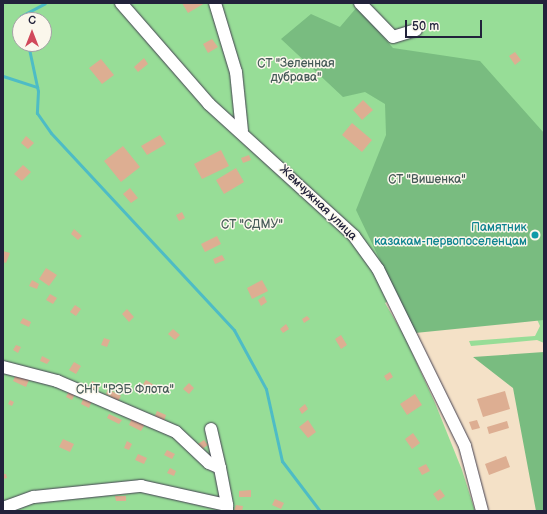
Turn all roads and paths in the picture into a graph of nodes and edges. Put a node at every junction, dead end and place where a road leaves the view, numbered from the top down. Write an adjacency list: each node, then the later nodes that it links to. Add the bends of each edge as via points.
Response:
1 (121, 3): 5 (street, Жемчужная улица, via 209,104)
2 (215, 3): 5 (street, via 236,72)
3 (360, 3): 4 (street, via 393,37)
4 (416, 30)
5 (242, 131): 11 (street, Жемчужная улица, via 354,236 378,269 465,446)
6 (3, 367): 8 (street, via 57,381 176,432 210,463)
7 (211, 429): 8 (street)
8 (220, 468): 10 (street)
9 (3, 508): 10 (street, via 34,497 141,486)
10 (227, 508)
11 (482, 511)

